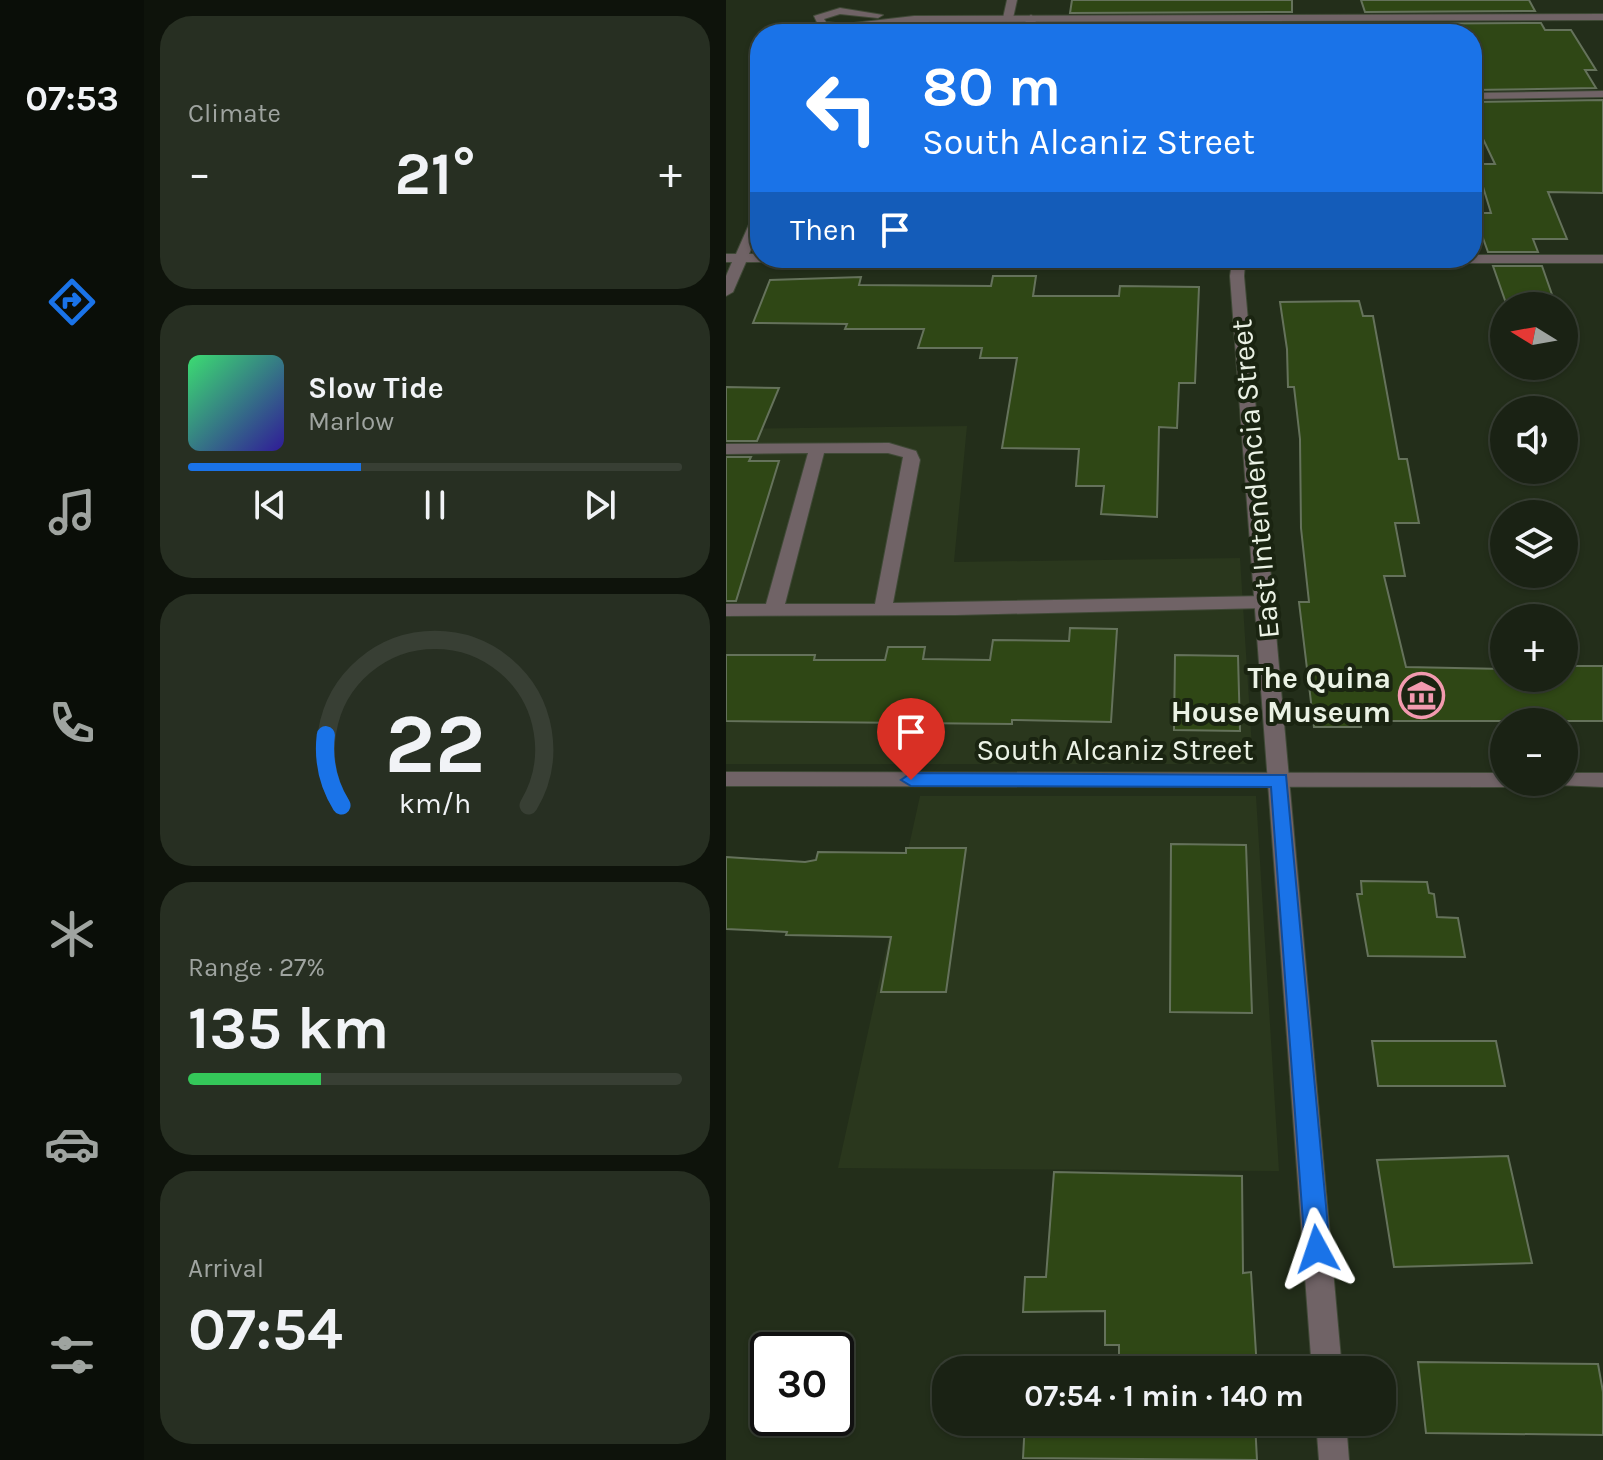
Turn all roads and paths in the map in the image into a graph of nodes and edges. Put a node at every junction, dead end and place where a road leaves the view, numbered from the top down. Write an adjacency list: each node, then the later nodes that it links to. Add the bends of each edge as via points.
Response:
1 (845, 0): 3 (street)
2 (1012, 0): 6 (street)
3 (832, 12): 5 (street); 9 (street, via 818,18)
4 (1597, 14): 8 (street); 12 (street)
5 (856, 18): 6 (street)
6 (1008, 18): 7 (street)
7 (1031, 18): 8 (street); 10 (street)
8 (1214, 18): 11 (street)
9 (822, 24)
10 (1030, 24)
11 (1215, 24)
12 (1603, 28)
13 (1603, 94): 14 (street)
14 (1482, 96)
15 (750, 237): 17 (street)
16 (726, 258): 17 (street)
17 (741, 258): 18 (street); 22 (street)
18 (750, 258)
19 (1482, 259): 20 (street)
20 (1603, 259)
21 (1238, 268): 25 (street, East Intendencia Street)
22 (726, 292)
23 (817, 448): 24 (street); 27 (street); 28 (street, via 889,448 910,454)
24 (726, 449)
25 (1265, 602): 28 (street); 30 (street, East Intendencia Street)
26 (726, 610): 27 (street)
27 (774, 610): 28 (street)
28 (883, 610)
29 (726, 779): 30 (street, South Alcaniz Street)
30 (1280, 780): 31 (street, South Alcaniz Street); 34 (street, East Intendencia Street)
31 (1490, 780)
32 (1578, 780): 33 (street)
33 (1603, 780)
34 (1326, 1356)
35 (1332, 1436): 36 (street)
36 (1334, 1460)

